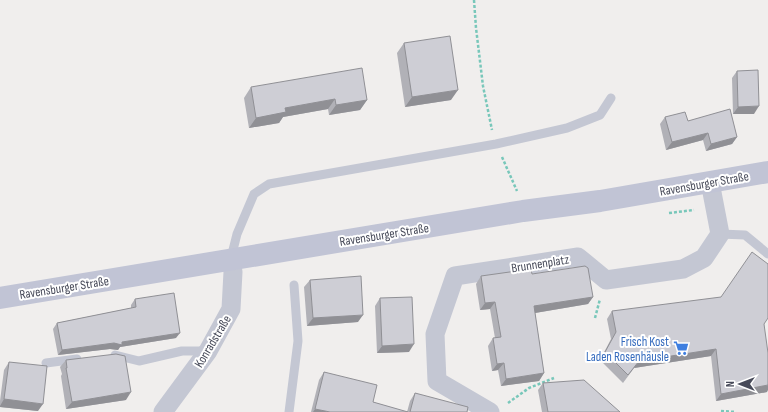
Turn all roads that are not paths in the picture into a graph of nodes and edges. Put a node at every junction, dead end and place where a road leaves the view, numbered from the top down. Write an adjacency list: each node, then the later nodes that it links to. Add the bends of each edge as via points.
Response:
1 (612, 98): 6 (lane, via 600,115 567,128 496,144 269,184 254,194 237,234)
2 (768, 172): 3 (main road, Ravensburger Straße)
3 (710, 182): 4 (street); 6 (main road, Ravensburger Straße, via 600,202 523,211)
4 (720, 234): 5 (lane, via 745,235); 13 (street, Brunnenplatz, via 704,258 683,269 606,280 578,257 455,276 434,334 437,381)
5 (768, 254)
6 (231, 260): 8 (main road, Ravensburger Straße); 9 (street, Konradstraße, via 231,310)
7 (294, 285): 15 (lane, via 298,341)
8 (0, 298)
9 (208, 351): 10 (lane, via 182,351 139,361 111,354); 14 (street, Konradstraße)
10 (104, 356)
11 (89, 357): 12 (lane)
12 (46, 363)
13 (498, 408)
14 (163, 412)
15 (288, 412)

